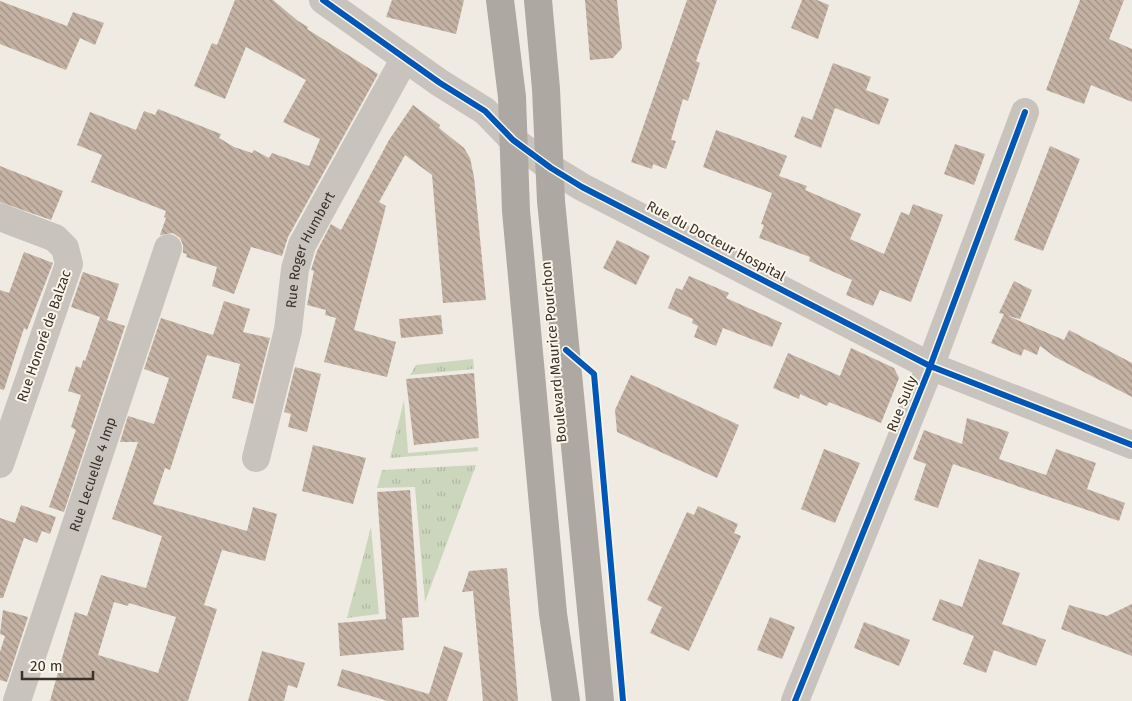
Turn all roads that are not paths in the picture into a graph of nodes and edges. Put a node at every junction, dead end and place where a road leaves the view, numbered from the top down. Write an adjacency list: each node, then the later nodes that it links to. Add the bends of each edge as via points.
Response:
1 (323, 0): 4 (street, Rue du Docteur Hospital)
2 (500, 0): 6 (main road, Boulevard Maurice Pourchon)
3 (538, 0): 7 (main road, Boulevard Maurice Pourchon)
4 (405, 58): 6 (street, Rue du Docteur Hospital, via 485,111); 12 (street, Rue Roger Humbert, via 302,245 295,269 288,330)
5 (1025, 112): 10 (street, Rue Sully)
6 (514, 140): 7 (street, Rue du Docteur Hospital); 15 (main road, Boulevard Maurice Pourchon, via 516,212 553,614)
7 (550, 168): 10 (street, Rue du Docteur Hospital); 16 (main road, Boulevard Maurice Pourchon)
8 (0, 217): 13 (street, Rue Honoré de Balzac, via 55,238 65,248 69,264)
9 (168, 248): 14 (street, Rue Lecuelle 4 Imp)
10 (930, 366): 11 (street, Rue du Docteur Hospital); 17 (street, Rue Sully)
11 (1132, 445)
12 (256, 458)
13 (0, 464)
14 (17, 701)
15 (566, 701)
16 (600, 701)
17 (795, 701)

